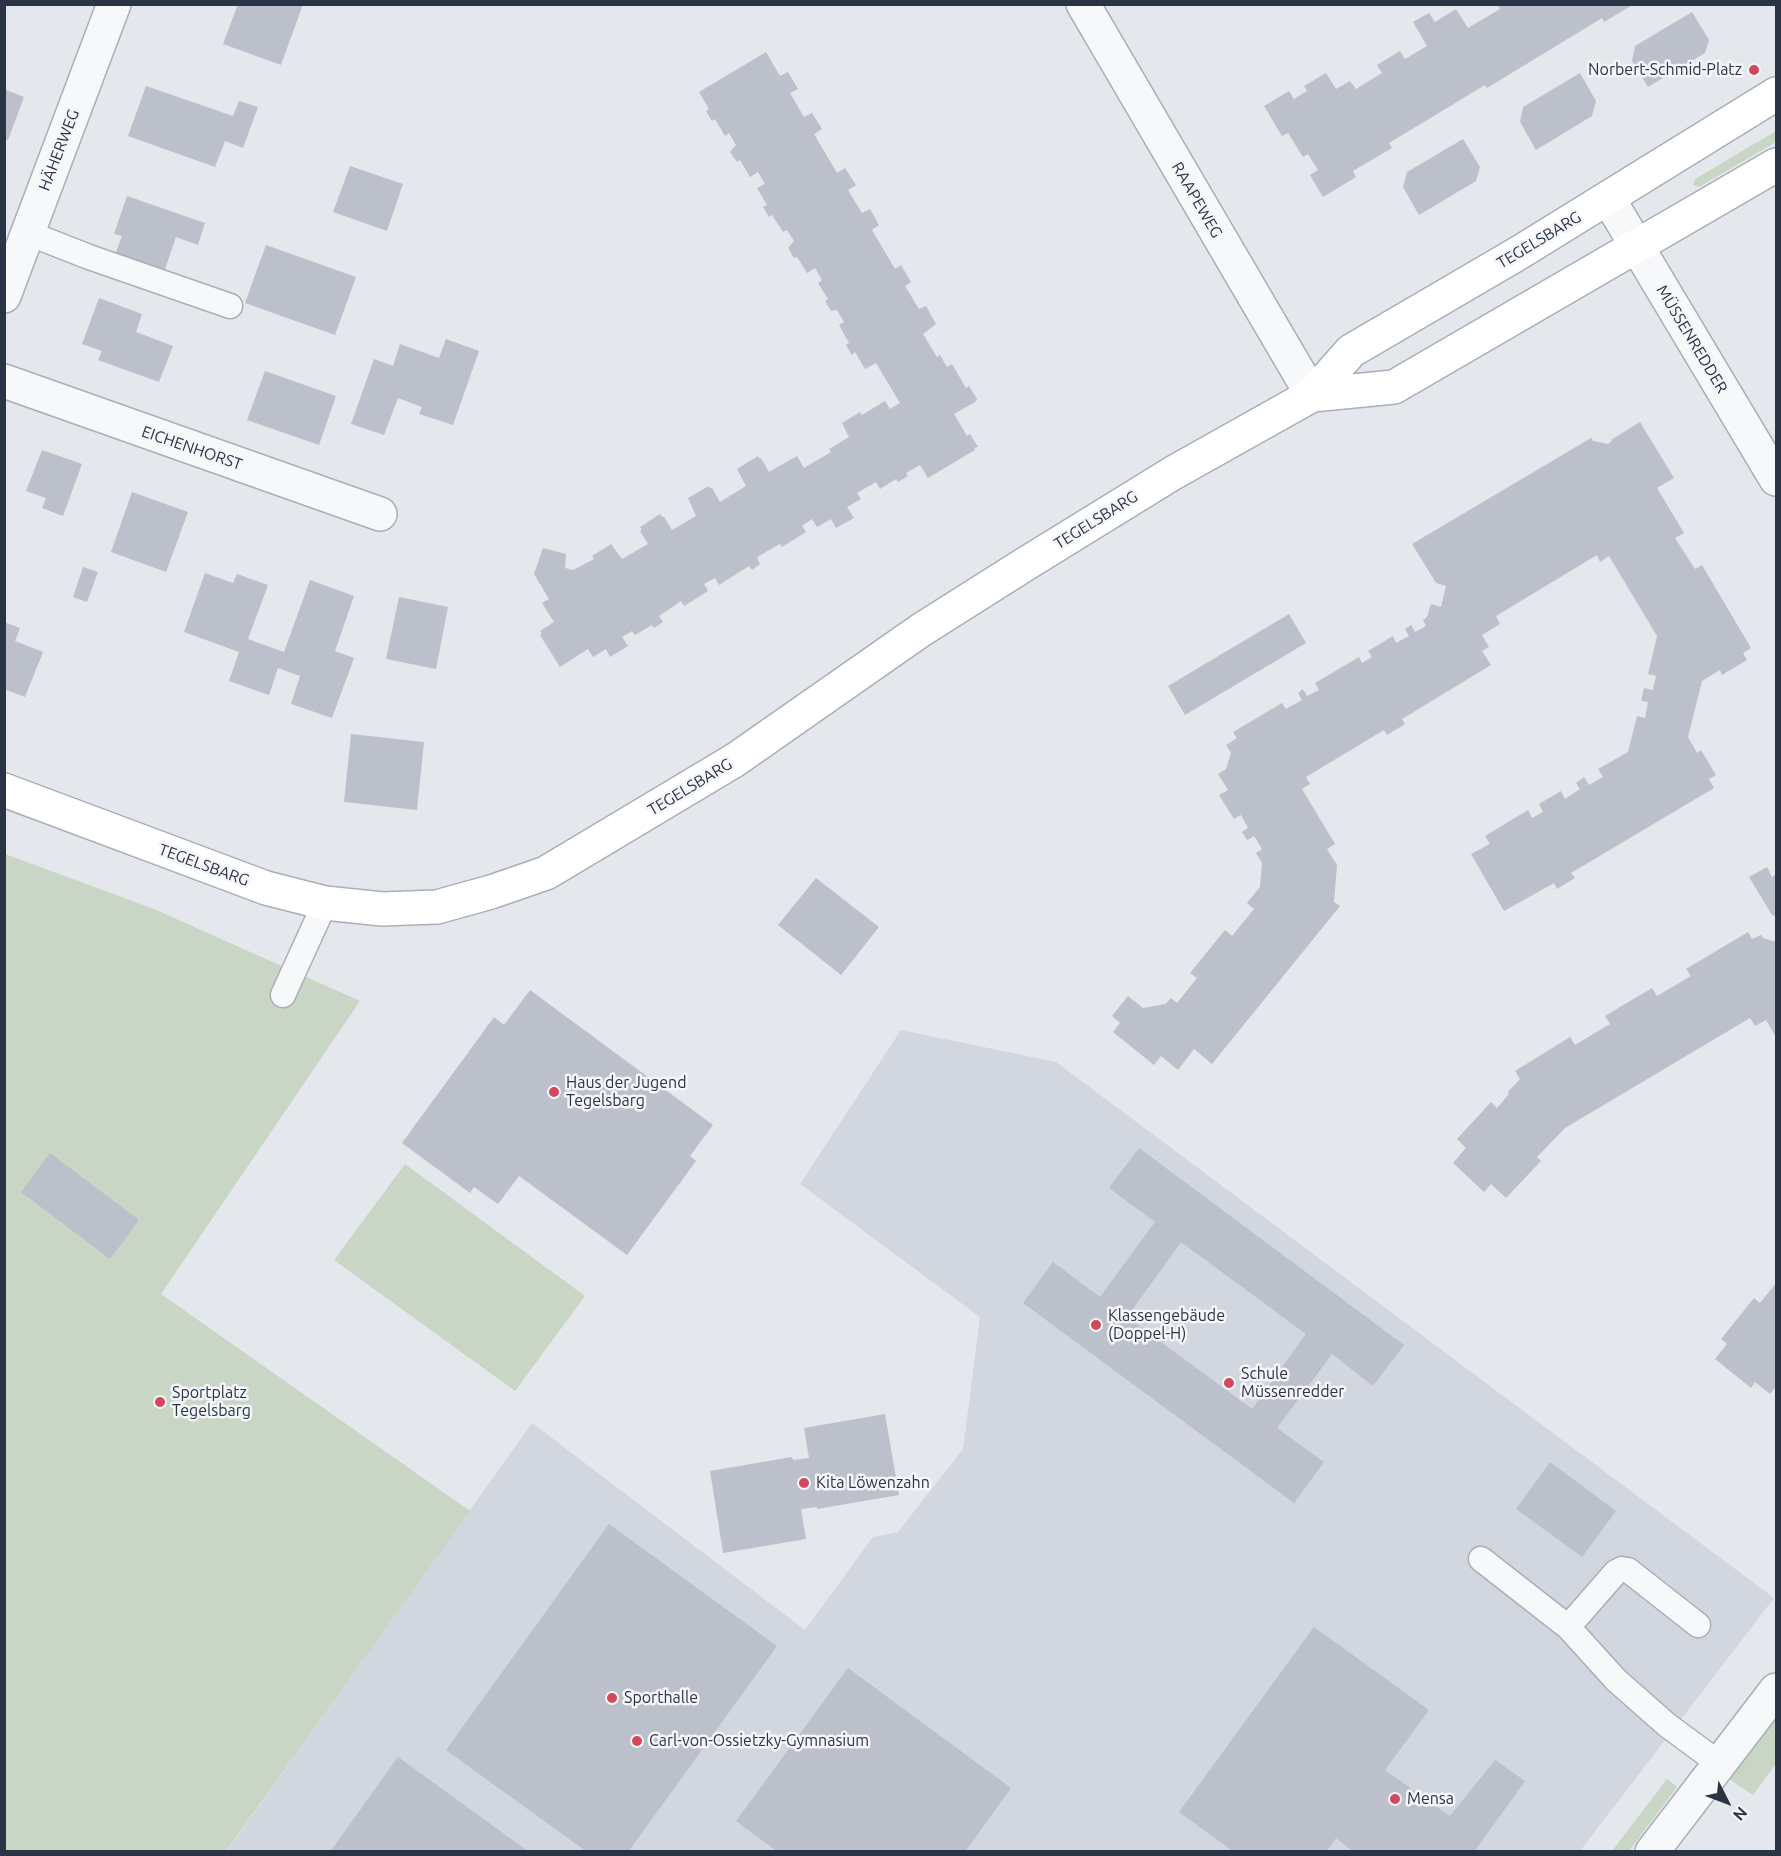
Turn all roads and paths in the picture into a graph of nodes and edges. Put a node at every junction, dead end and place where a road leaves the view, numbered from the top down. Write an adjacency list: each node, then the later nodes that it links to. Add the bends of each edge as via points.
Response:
1 (114, 4): 6 (street, HÄHERWEG)
2 (1083, 4): 11 (street, RAAPEWEG)
3 (1776, 94): 5 (street, TEGELSBARG)
4 (1776, 165): 7 (street, TEGELSBARG)
5 (1608, 198): 7 (street, MÜSSENREDDER); 11 (street, TEGELSBARG, via 1351,351)
6 (28, 233): 8 (street, HÄHERWEG); 9 (lane)
7 (1637, 246): 11 (street, TEGELSBARG, via 1394,387); 12 (street, MÜSSENREDDER)
8 (4, 296)
9 (230, 306)
10 (4, 381): 13 (street, EICHENHORST)
11 (1312, 395): 15 (street, TEGELSBARG, via 1173,473 1027,563 921,630 735,760 546,873 437,907 382,909)
12 (1776, 479)
13 (380, 514)
14 (4, 789): 15 (street, TEGELSBARG, via 266,888)
15 (325, 903): 16 (lane)
16 (283, 995)
17 (1481, 1559): 19 (lane)
18 (1698, 1625): 19 (lane, via 1622,1569)
19 (1568, 1627): 21 (lane, via 1616,1680)
20 (1776, 1690): 21 (street)
21 (1720, 1764): 22 (street)
22 (1668, 1846)

